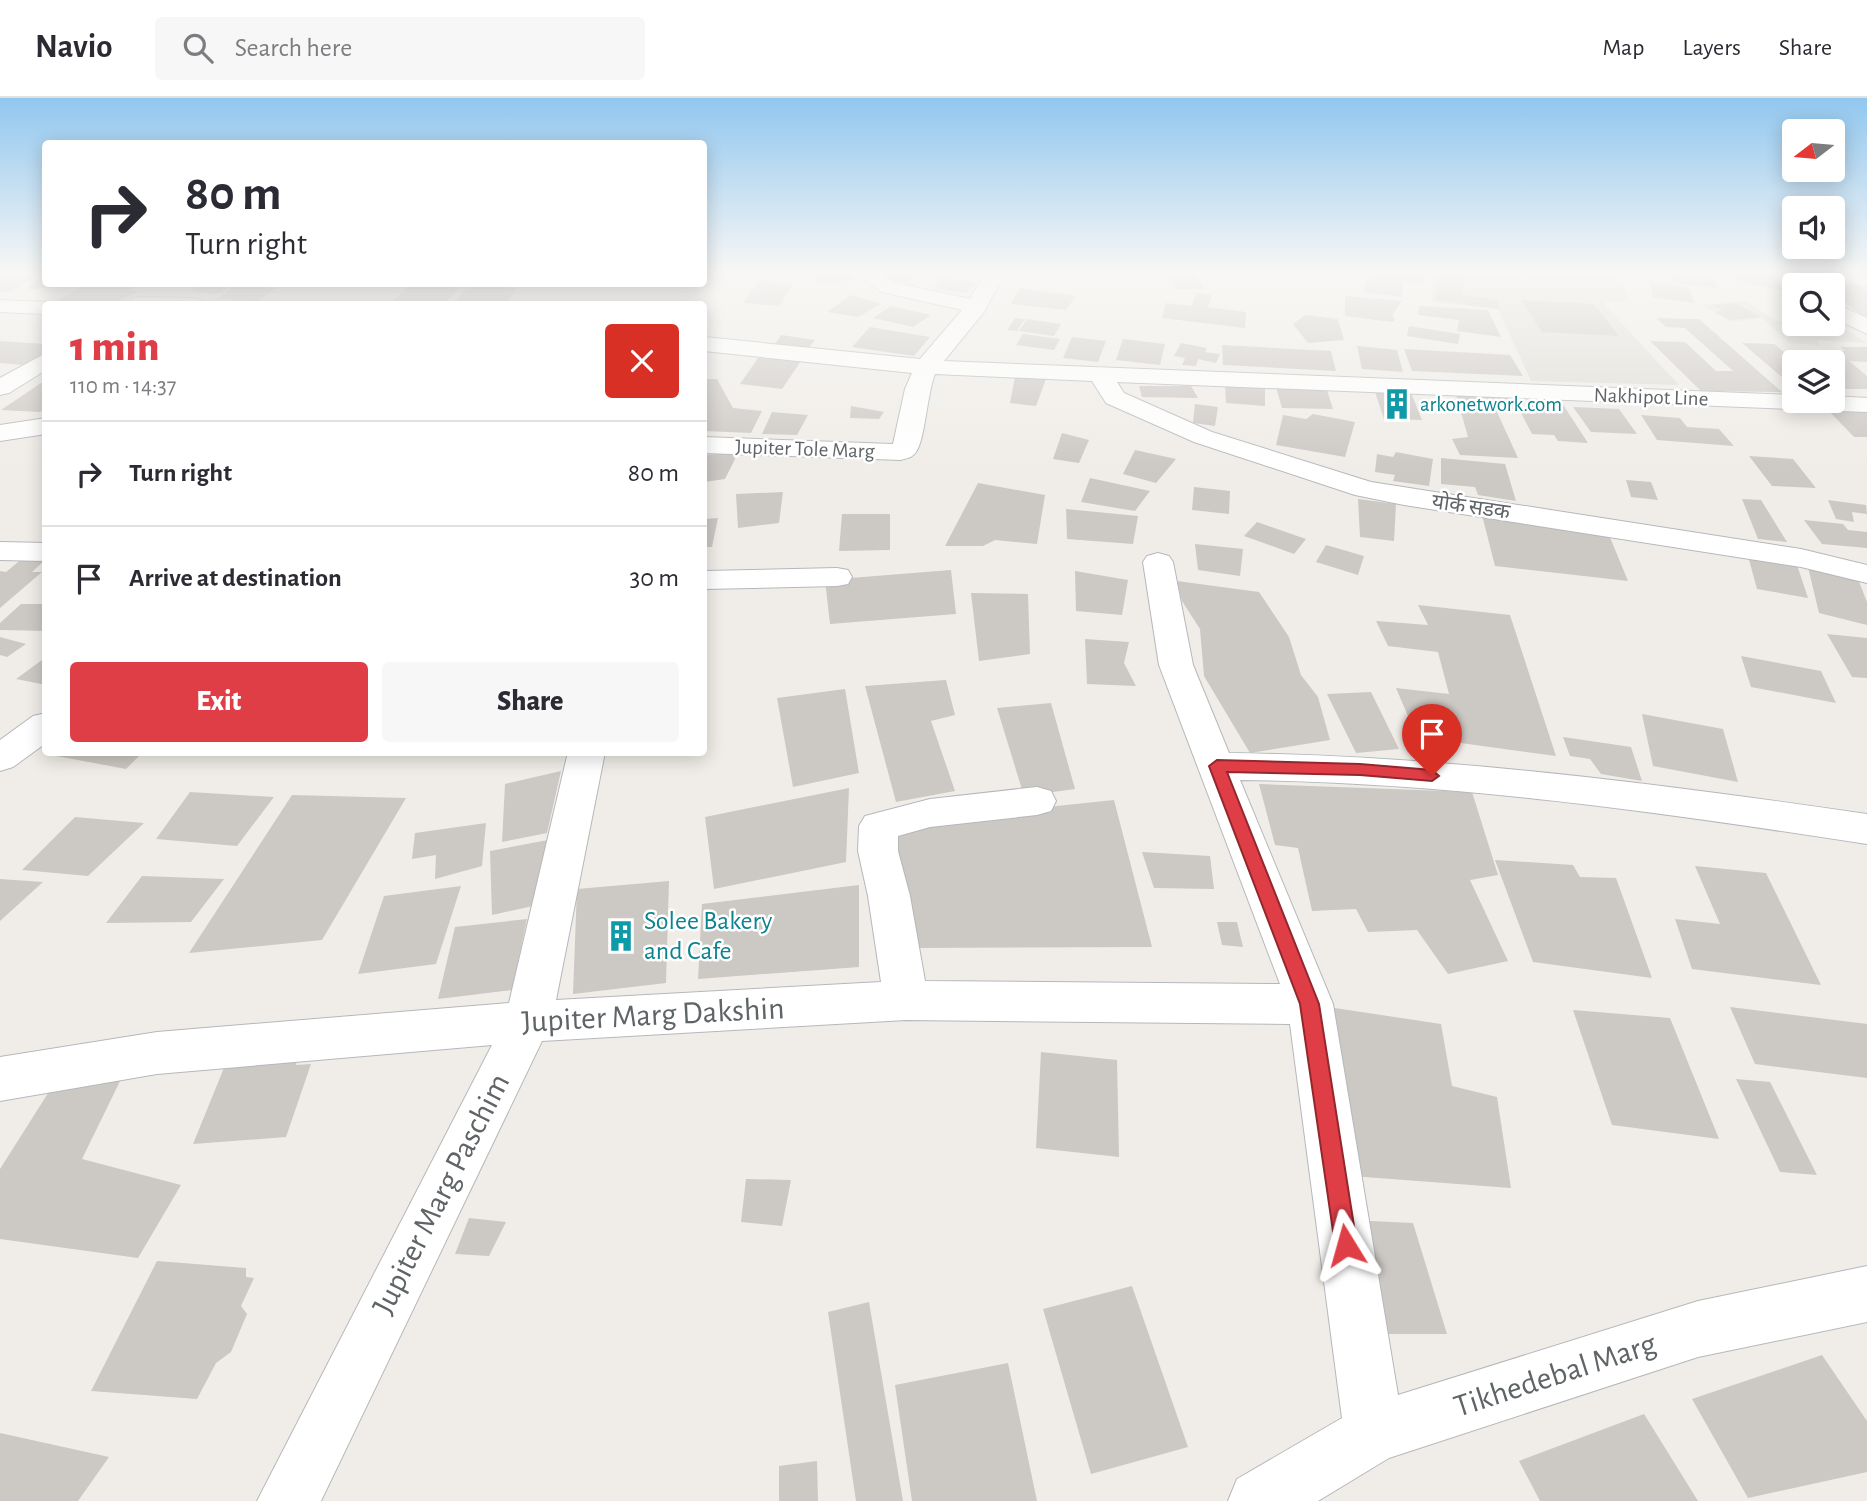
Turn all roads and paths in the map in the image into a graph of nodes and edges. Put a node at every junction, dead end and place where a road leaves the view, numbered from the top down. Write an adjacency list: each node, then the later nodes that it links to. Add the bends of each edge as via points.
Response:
1 (951, 337): 4 (street)
2 (707, 344): 4 (street, Nakhipot Line)
3 (42, 362): 6 (street)
4 (926, 367): 5 (street, Nakhipot Line); 10 (street, Jupiter Tole Marg, via 905,449 895,453)
5 (1100, 374): 7 (street, Nakhipot Line); 14 (street, योर्क सडक, via 1115,398 1135,409 1365,489 1801,558)
6 (0, 388)
7 (1867, 405)
8 (42, 427): 9 (street)
9 (0, 433)
10 (707, 445)
11 (0, 551): 12 (street)
12 (42, 552)
13 (1158, 562): 20 (street, via 1176,666)
14 (1867, 574)
15 (837, 577): 16 (street)
16 (707, 580)
17 (42, 728): 19 (street)
18 (586, 756): 25 (street, Jupiter Marg Paschim)
19 (0, 758)
20 (1217, 766): 22 (street, via 1360,769 1504,782); 24 (street)
21 (1037, 801): 23 (street, via 930,813 879,826 878,851)
22 (1867, 829)
23 (906, 1000): 24 (street, Jupiter Marg Dakshin); 25 (street, Jupiter Marg Dakshin)
24 (1310, 1004): 28 (street)
25 (528, 1022): 26 (street, Jupiter Marg Dakshin, via 157,1053); 29 (street, Jupiter Marg Paschim)
26 (0, 1079)
27 (1867, 1294): 28 (street, Tikhedebal Marg, via 1698,1329)
28 (1374, 1433): 30 (street, Tikhedebal Marg)
29 (288, 1501)
30 (1259, 1501)

